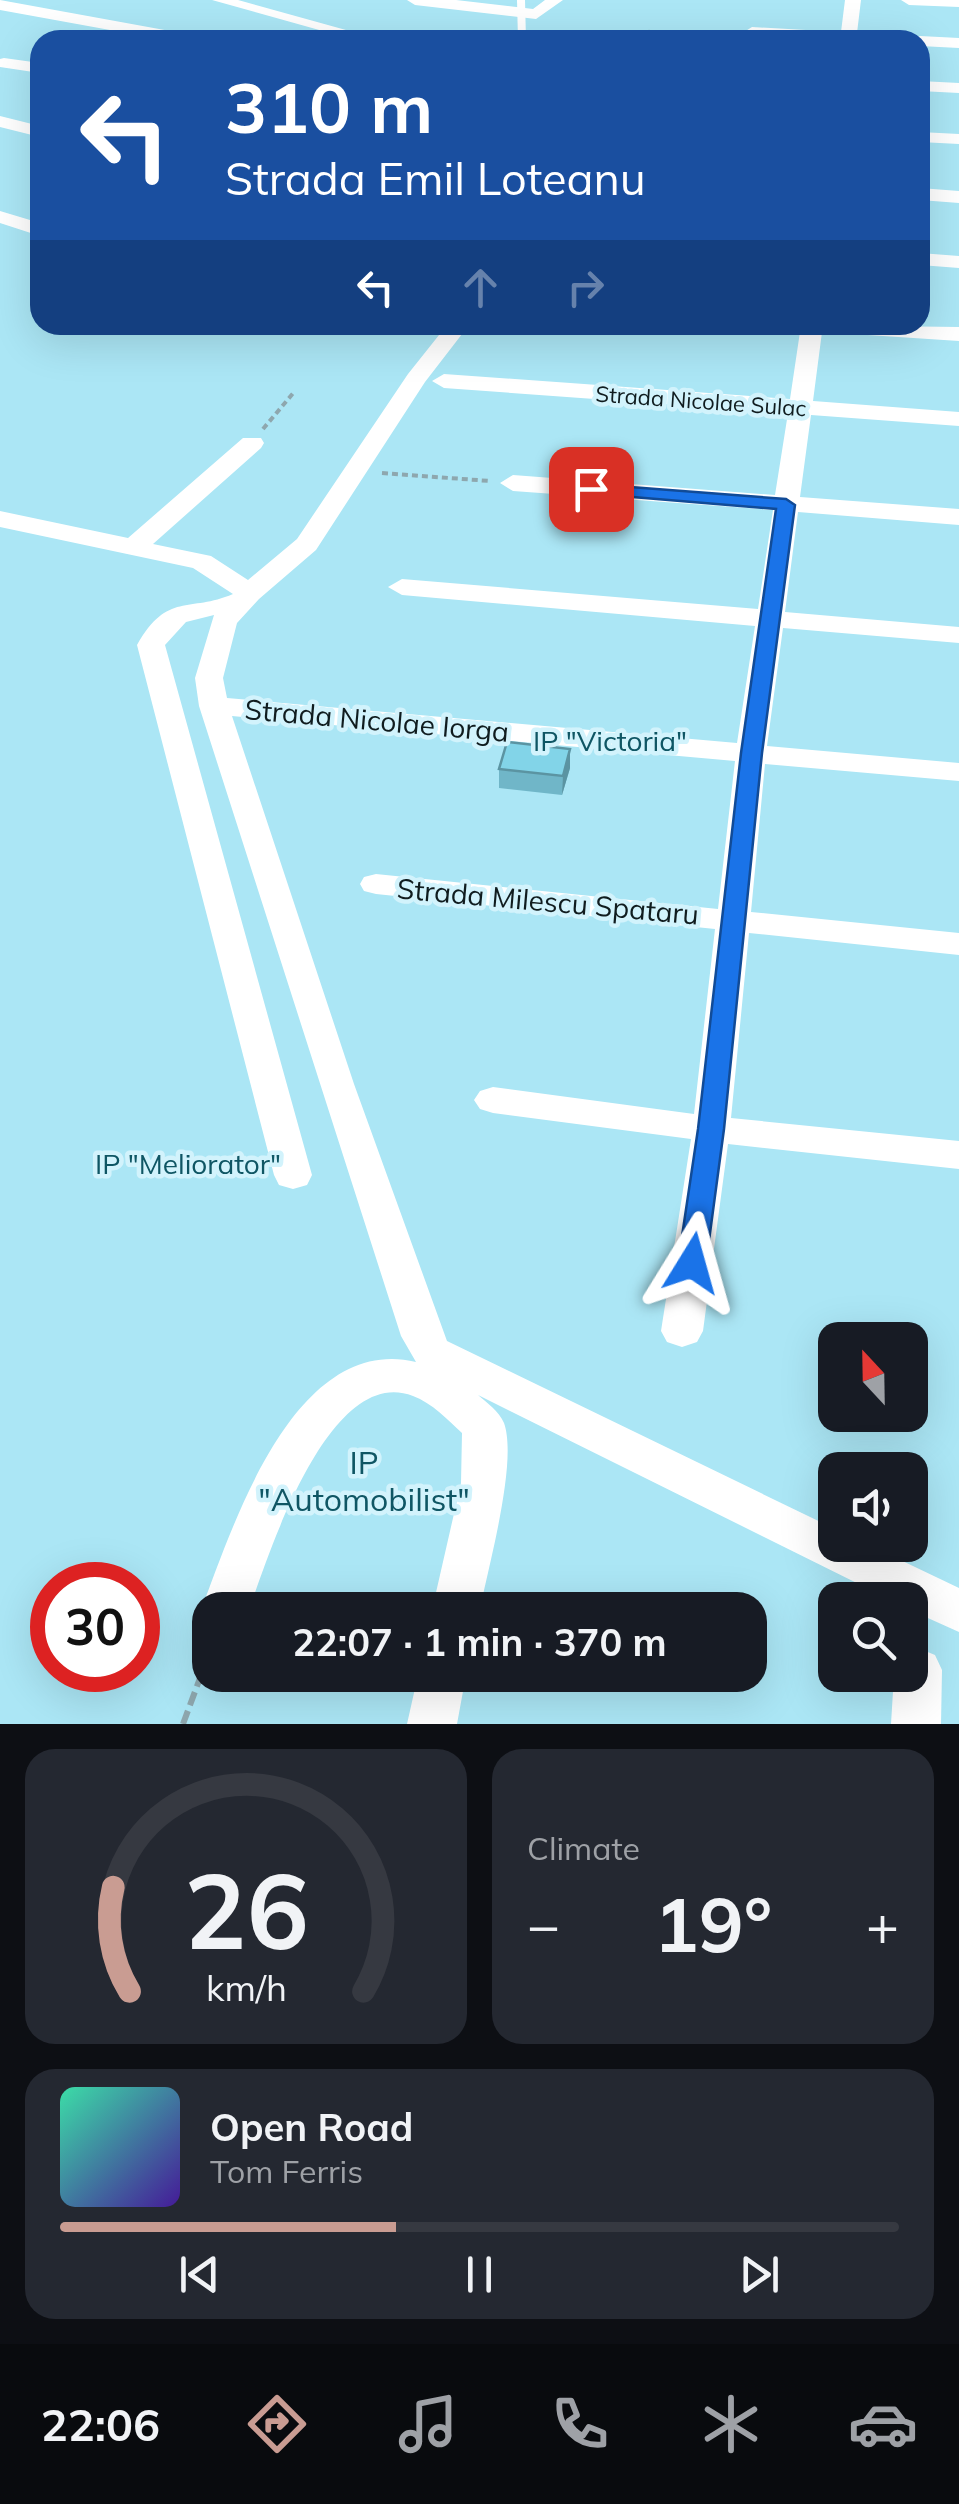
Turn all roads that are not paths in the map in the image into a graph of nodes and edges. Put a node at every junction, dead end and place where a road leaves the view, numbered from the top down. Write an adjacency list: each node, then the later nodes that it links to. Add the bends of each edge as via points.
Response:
1 (220, 0): 10 (street)
2 (415, 0): 8 (street)
3 (555, 0): 8 (street, via 536,14)
4 (853, 0): 11 (street)
5 (909, 0): 6 (street)
6 (959, 2)
7 (0, 5): 9 (street)
8 (520, 7)
9 (137, 30)
10 (336, 30)
11 (849, 30)
12 (930, 42): 13 (street)
13 (959, 43)
14 (2, 59): 15 (street)
15 (30, 66)
16 (930, 87): 17 (street)
17 (959, 88)
18 (0, 121): 19 (street)
19 (30, 129)
20 (930, 138): 21 (street)
21 (959, 139)
22 (930, 195): 23 (street)
23 (959, 196)
24 (0, 217): 25 (street)
25 (30, 227)
26 (930, 260): 27 (street)
27 (959, 262)
28 (930, 332): 29 (street)
29 (959, 334)
30 (450, 335): 42 (street, via 307,544)
31 (811, 335): 33 (street)
32 (444, 381): 33 (street, Strada Nicolae Sulac)
33 (800, 409): 34 (street, Strada Nicolae Sulac); 37 (street)
34 (959, 419)
35 (252, 443): 40 (street)
36 (513, 483): 37 (street)
37 (786, 505): 39 (street); 43 (street)
38 (0, 518): 40 (street)
39 (959, 518)
40 (134, 547): 42 (street, via 202,562)
41 (402, 587): 43 (street)
42 (243, 599): 45 (street, via 224,620 209,678); 54 (street, via 190,608 158,630 151,644)
43 (772, 620): 44 (street); 46 (street)
44 (959, 635)
45 (214, 706): 46 (street, Strada Nicolae Iorga); 56 (street, via 422,1336)
46 (751, 753): 47 (street, Strada Nicolae Iorga); 49 (street)
47 (959, 772)
48 (376, 884): 49 (street, Strada Milescu Spataru)
49 (734, 918): 50 (street, Strada Milescu Spataru); 52 (street)
50 (959, 944)
51 (493, 1100): 52 (street)
52 (711, 1129): 53 (street); 55 (street)
53 (959, 1155)
54 (292, 1175)
55 (682, 1330)
56 (420, 1365): 57 (street, via 357,1386 324,1406 293,1450); 58 (street, via 484,1427 484,1483); 59 (street)
57 (232, 1592)
58 (460, 1592)
59 (959, 1611)
60 (439, 1692): 62 (street)
61 (917, 1692): 63 (street)
62 (432, 1724)
63 (916, 1724)

